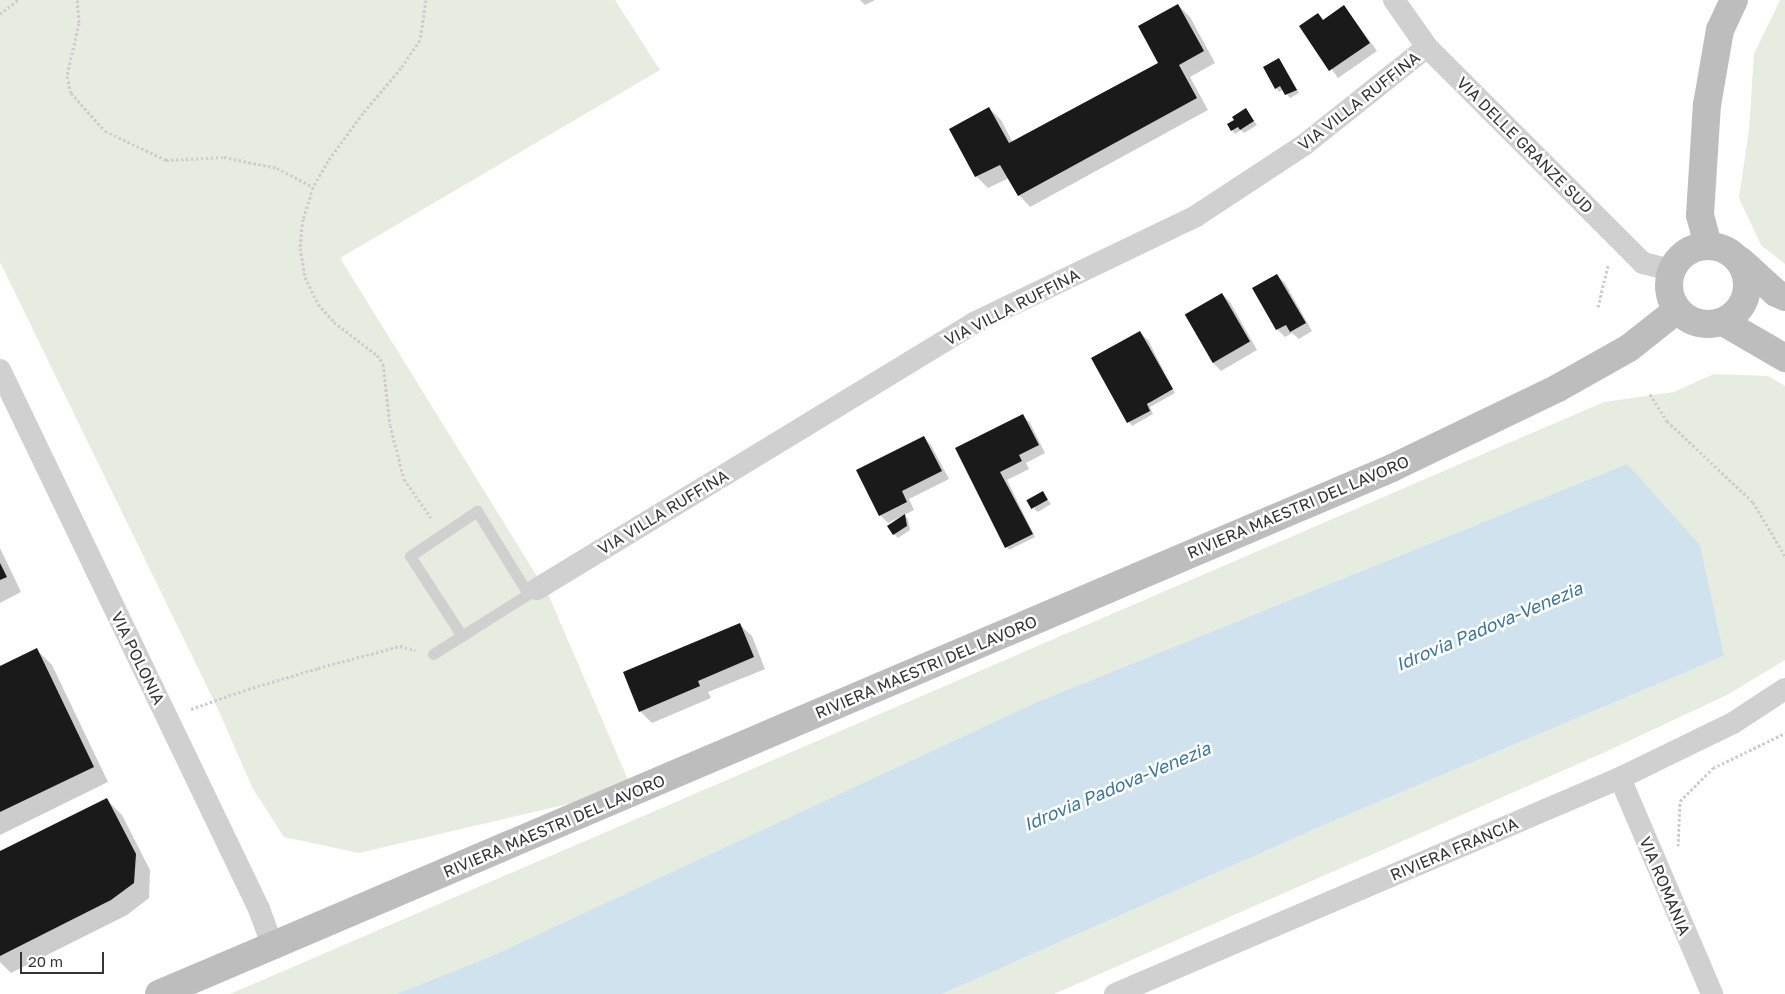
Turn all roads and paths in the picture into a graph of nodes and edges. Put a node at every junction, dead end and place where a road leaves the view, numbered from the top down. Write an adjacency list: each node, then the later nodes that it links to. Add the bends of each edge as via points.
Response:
1 (18, 0): 6 (path)
2 (78, 0): 8 (path, via 79,23 67,76 71,93 106,131 166,160 224,157 277,168)
3 (426, 0): 8 (path, via 420,40 328,161)
4 (1394, 0): 7 (street, VIA DELLE GRANZE SUD)
5 (1734, 0): 9 (street, via 1720,30 1707,105 1700,214)
6 (0, 14)
7 (1427, 48): 11 (street, VIA DELLE GRANZE SUD, via 1643,263); 20 (street, VIA VILLA RUFFINA, via 1304,145 1196,216 974,323)
8 (313, 187): 18 (path, via 303,219 300,248 305,277 318,304 334,322 377,355 383,364 390,424 404,479)
9 (1708, 245): 10 (street, via 1726,249); 11 (street, via 1693,248 1680,257)
10 (1741, 261): 12 (street, via 1776,293); 14 (street, via 1748,278 1747,297 1738,312)
11 (1672, 270): 13 (street, via 1670,298)
12 (1785, 297)
13 (1677, 310): 14 (street, via 1690,320 1706,325); 28 (street, RIVIERA MAESTRI DEL LAVORO, via 1629,348 1558,388 1392,468)
14 (1723, 322): 15 (street)
15 (1785, 358)
16 (0, 370): 24 (street, VIA POLONIA)
17 (1650, 394): 19 (path, via 1667,421 1753,502)
18 (443, 535): 20 (lane, via 477,511); 21 (lane, via 410,556)
19 (1785, 556)
20 (532, 592): 21 (lane)
21 (462, 636): 22 (lane)
22 (433, 654): 24 (path, via 400,646 248,689)
23 (1785, 689): 26 (street, RIVIERA FRANCIA, via 1733,723)
24 (167, 718): 28 (street, VIA POLONIA, via 259,909)
25 (1785, 733): 27 (path, via 1713,768 1680,801)
26 (1620, 778): 30 (street, RIVIERA FRANCIA); 31 (street, VIA ROMANIA)
27 (1678, 851)
28 (273, 947): 29 (street, RIVIERA MAESTRI DEL LAVORO)
29 (159, 994)
30 (1115, 994)
31 (1712, 994)

